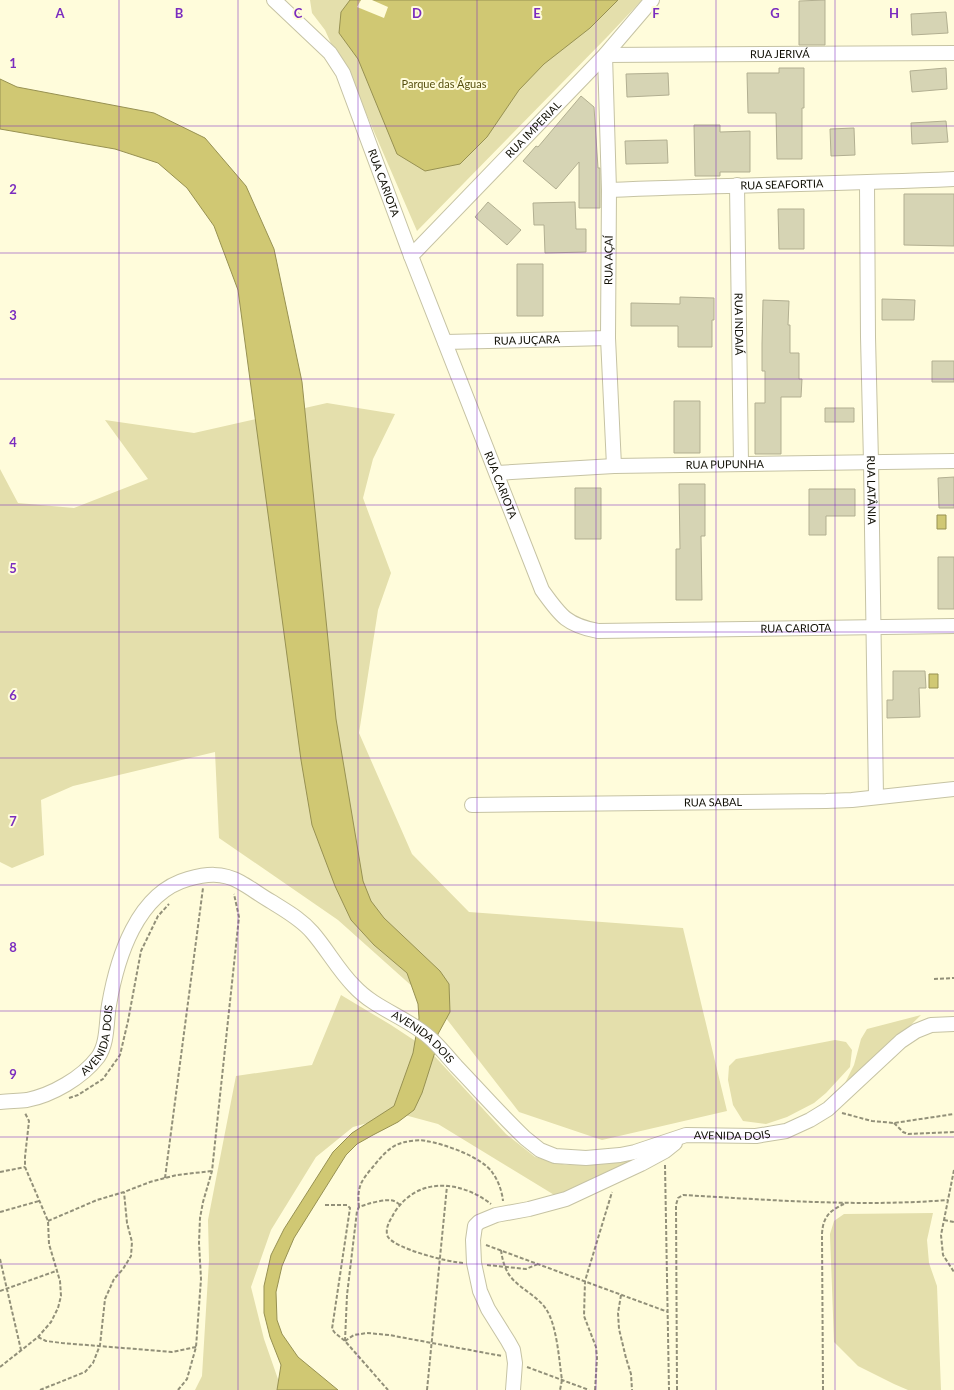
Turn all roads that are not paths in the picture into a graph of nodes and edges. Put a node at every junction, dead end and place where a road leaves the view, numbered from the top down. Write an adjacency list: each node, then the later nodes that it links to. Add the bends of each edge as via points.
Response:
1 (274, 0): 9 (street, RUA CARIOTA, via 330,53 343,73)
2 (652, 0): 4 (street, RUA IMPERIAL)
3 (954, 53): 4 (street, RUA JERIVÁ)
4 (605, 55): 8 (street, RUA AÇAÍ); 9 (street, RUA IMPERIAL)
5 (954, 179): 6 (street, RUA SEAFORTIA)
6 (867, 183): 7 (street, RUA SEAFORTIA); 13 (street, RUA LATÂNIA)
7 (737, 185): 8 (street, RUA SEAFORTIA); 14 (street, RUA INDAIÁ)
8 (609, 190): 10 (street, RUA AÇAÍ)
9 (411, 256): 11 (street, RUA CARIOTA)
10 (608, 338): 11 (street, RUA JUÇARA); 15 (street, RUA AÇAÍ)
11 (445, 342): 16 (street, RUA CARIOTA)
12 (954, 461): 13 (street, RUA PUPUNHA)
13 (872, 462): 14 (street, RUA PUPUNHA); 17 (street, RUA LATÂNIA)
14 (741, 463): 15 (street, RUA PUPUNHA)
15 (614, 466): 16 (street, RUA PUPUNHA)
16 (497, 473): 17 (street, RUA CARIOTA, via 542,590 556,610 576,626 598,631)
17 (873, 626): 18 (street, RUA CARIOTA); 20 (street, RUA LATÂNIA)
18 (954, 626)
19 (954, 789): 20 (street, RUA SABAL)
20 (876, 797): 21 (street, RUA SABAL, via 826,801)
21 (472, 805)
22 (954, 1024): 24 (street, AVENIDA DOIS, via 931,1025 916,1030 901,1040 828,1109 786,1131 756,1136)
23 (0, 1102): 24 (street, AVENIDA DOIS, via 27,1100 56,1090 90,1066 99,1056 103,1046 115,975 129,937 140,918 160,892 178,882 214,874 239,881 298,918 315,935 353,986 430,1037 513,1127 540,1150 570,1158 604,1157 635,1152)
24 (686, 1135): 25 (street, via 665,1151 641,1164 556,1203 488,1218 475,1226 474,1263 483,1300 513,1350)
25 (513, 1390)

